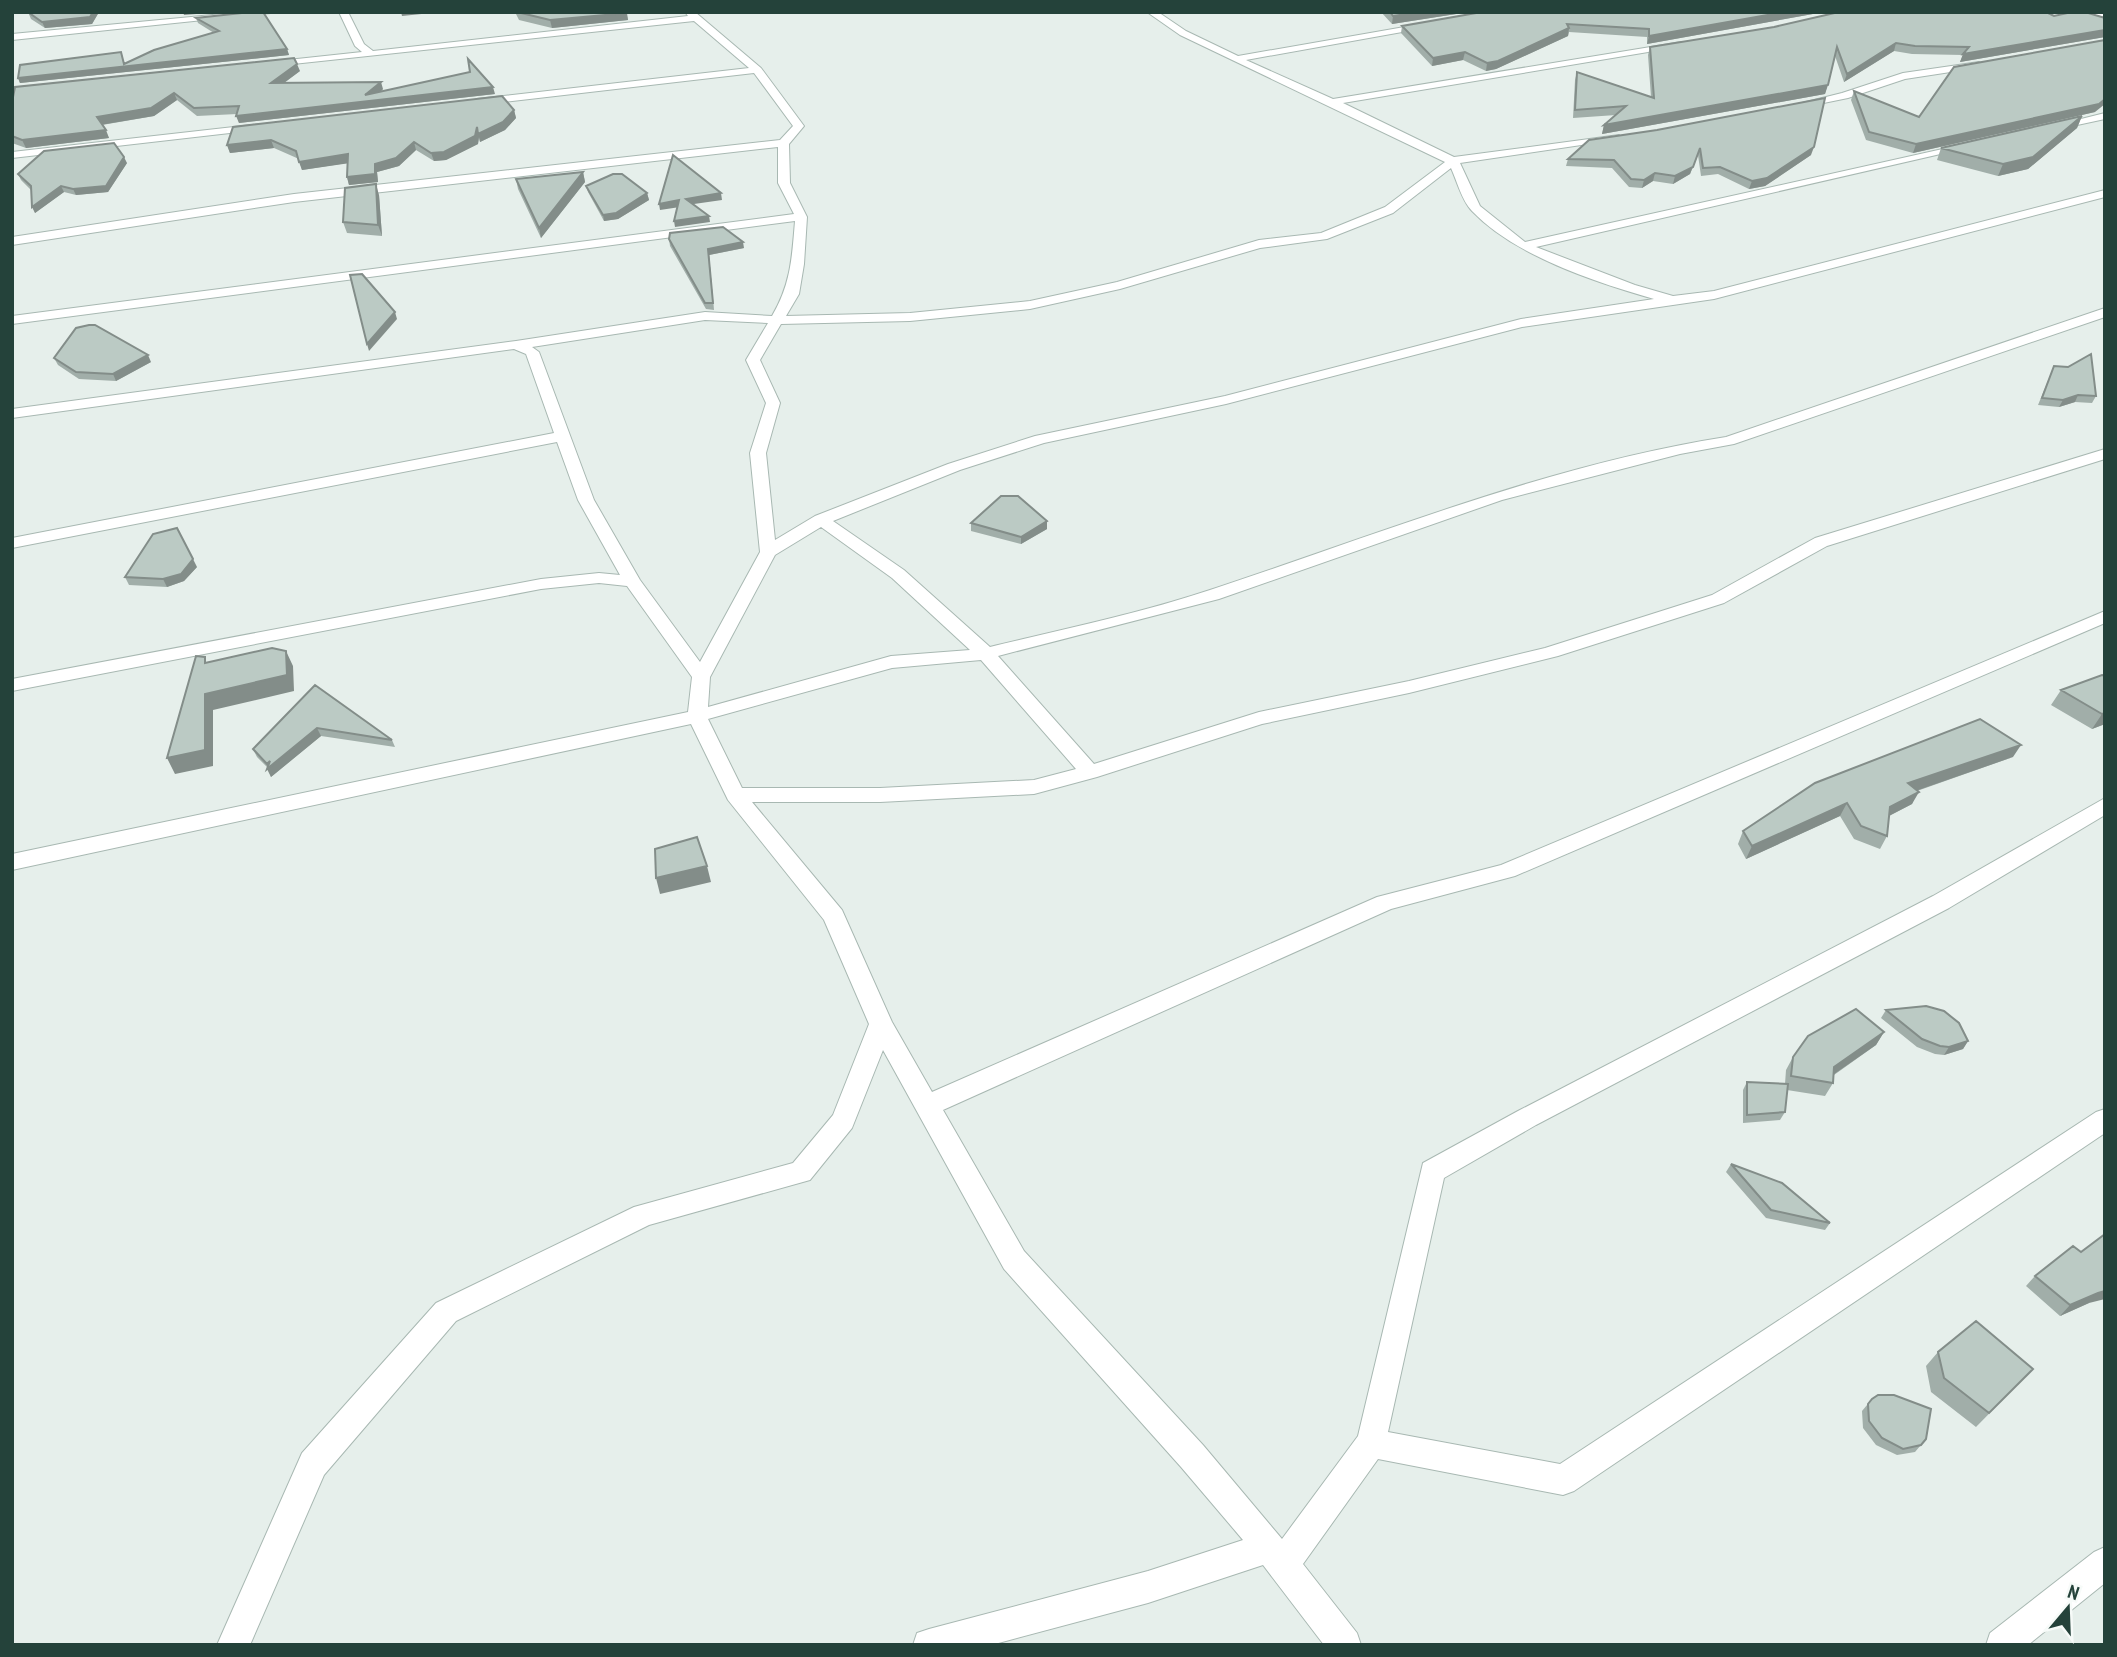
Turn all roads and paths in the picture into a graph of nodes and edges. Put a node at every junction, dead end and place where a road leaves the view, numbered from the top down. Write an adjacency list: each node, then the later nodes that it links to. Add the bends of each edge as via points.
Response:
1 (276, 12): 8 (street)
2 (343, 12): 10 (street, via 360,46)
3 (1151, 12): 11 (street)
4 (2094, 12): 5 (street)
5 (2105, 14)
6 (692, 15): 10 (street); 14 (street)
7 (1445, 22): 11 (street)
8 (12, 37)
9 (1691, 42): 15 (street)
10 (371, 54): 13 (street)
11 (1238, 59): 15 (street)
12 (1996, 63): 17 (street, via 1903,76 1844,96)
13 (252, 66)
14 (757, 70): 16 (street); 22 (street, via 799,126)
15 (1332, 102): 25 (street)
16 (467, 103)
17 (1791, 106)
18 (2105, 116): 20 (street)
19 (274, 125): 24 (street)
20 (2037, 131)
21 (1628, 135): 25 (street)
22 (783, 143): 27 (street, via 784,183); 28 (street, via 295,198)
23 (1983, 143): 29 (street)
24 (12, 155)
25 (1454, 161): 29 (street, via 1475,208); 33 (street, via 1389,210 1323,236 1259,244 1120,285 1030,305 910,317)
26 (2105, 193): 30 (street, via 1714,295)
27 (801, 217): 32 (street); 33 (street, via 792,294)
28 (12, 241)
29 (1523, 246): 30 (street)
30 (1673, 300): 38 (street, via 1521,323 1226,400 1040,439 954,467)
31 (2105, 312): 43 (street, via 1729,441 1679,449 1496,497 1213,595)
32 (12, 320)
33 (779, 320): 34 (street, via 705,316); 40 (street, via 753,360 773,403 758,453)
34 (516, 345): 35 (street); 36 (street, via 532,352)
35 (12, 414)
36 (563, 436): 39 (street); 41 (street, via 586,500)
37 (2105, 454): 47 (street, via 1821,542 1718,599 1551,652 1259,718)
38 (821, 520): 40 (street); 43 (street, via 898,575)
39 (12, 543)
40 (768, 552): 44 (street)
41 (632, 581): 44 (street); 45 (street, via 599,578 541,584)
42 (2105, 616): 52 (street, via 1507,871 1385,903)
43 (986, 654): 46 (street, via 891,662); 47 (street)
44 (701, 677): 46 (street)
45 (12, 685)
46 (697, 716): 48 (street); 50 (street)
47 (1090, 772): 48 (street, via 1022,788 880,795)
48 (735, 795): 51 (street, via 834,916)
49 (2105, 805): 54 (street, via 1941,902 1432,1171)
50 (12, 862)
51 (881, 1024): 52 (street); 57 (street, via 843,1121 800,1172 643,1215 446,1312 313,1464)
52 (927, 1106): 55 (street, via 1014,1260)
53 (2105, 1119): 54 (street, via 1563,1480)
54 (1371, 1443): 55 (street)
55 (1276, 1556): 58 (street); 59 (street)
56 (2105, 1563): 60 (street)
57 (233, 1645)
58 (929, 1645)
59 (1345, 1645)
60 (2002, 1645)

